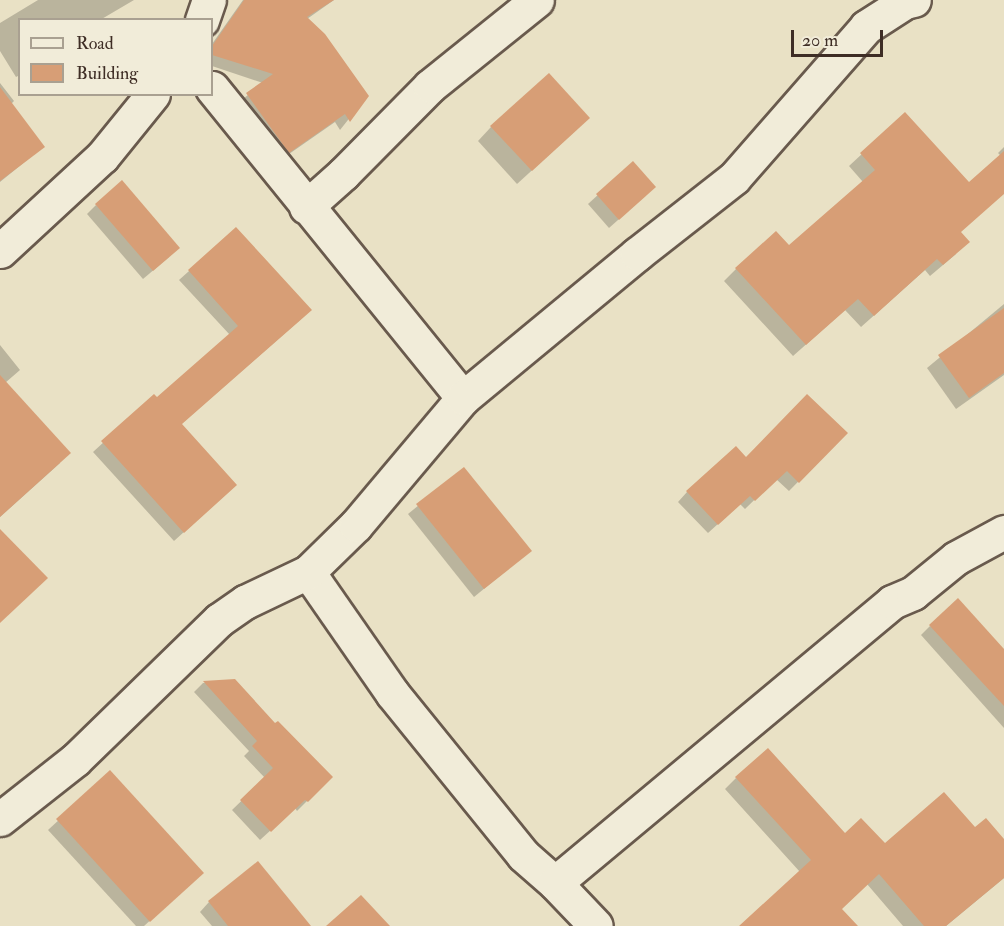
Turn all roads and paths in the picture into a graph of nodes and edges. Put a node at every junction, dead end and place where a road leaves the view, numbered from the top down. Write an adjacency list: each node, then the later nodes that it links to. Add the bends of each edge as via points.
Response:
1 (209, 0): 4 (street)
2 (537, 0): 7 (street, via 430,86)
3 (914, 0): 9 (street, via 867,27 734,178)
4 (203, 18)
5 (213, 89): 7 (street)
6 (151, 96): 8 (street, via 102,157)
7 (306, 207): 9 (street)
8 (0, 252)
9 (463, 398): 11 (street, via 356,525)
10 (1004, 532): 13 (street, via 956,558 913,593 892,602)
11 (308, 572): 12 (street, via 245,602 219,620 75,760); 13 (street, via 392,693 523,855)
12 (0, 819)
13 (555, 883): 14 (street)
14 (596, 926)

